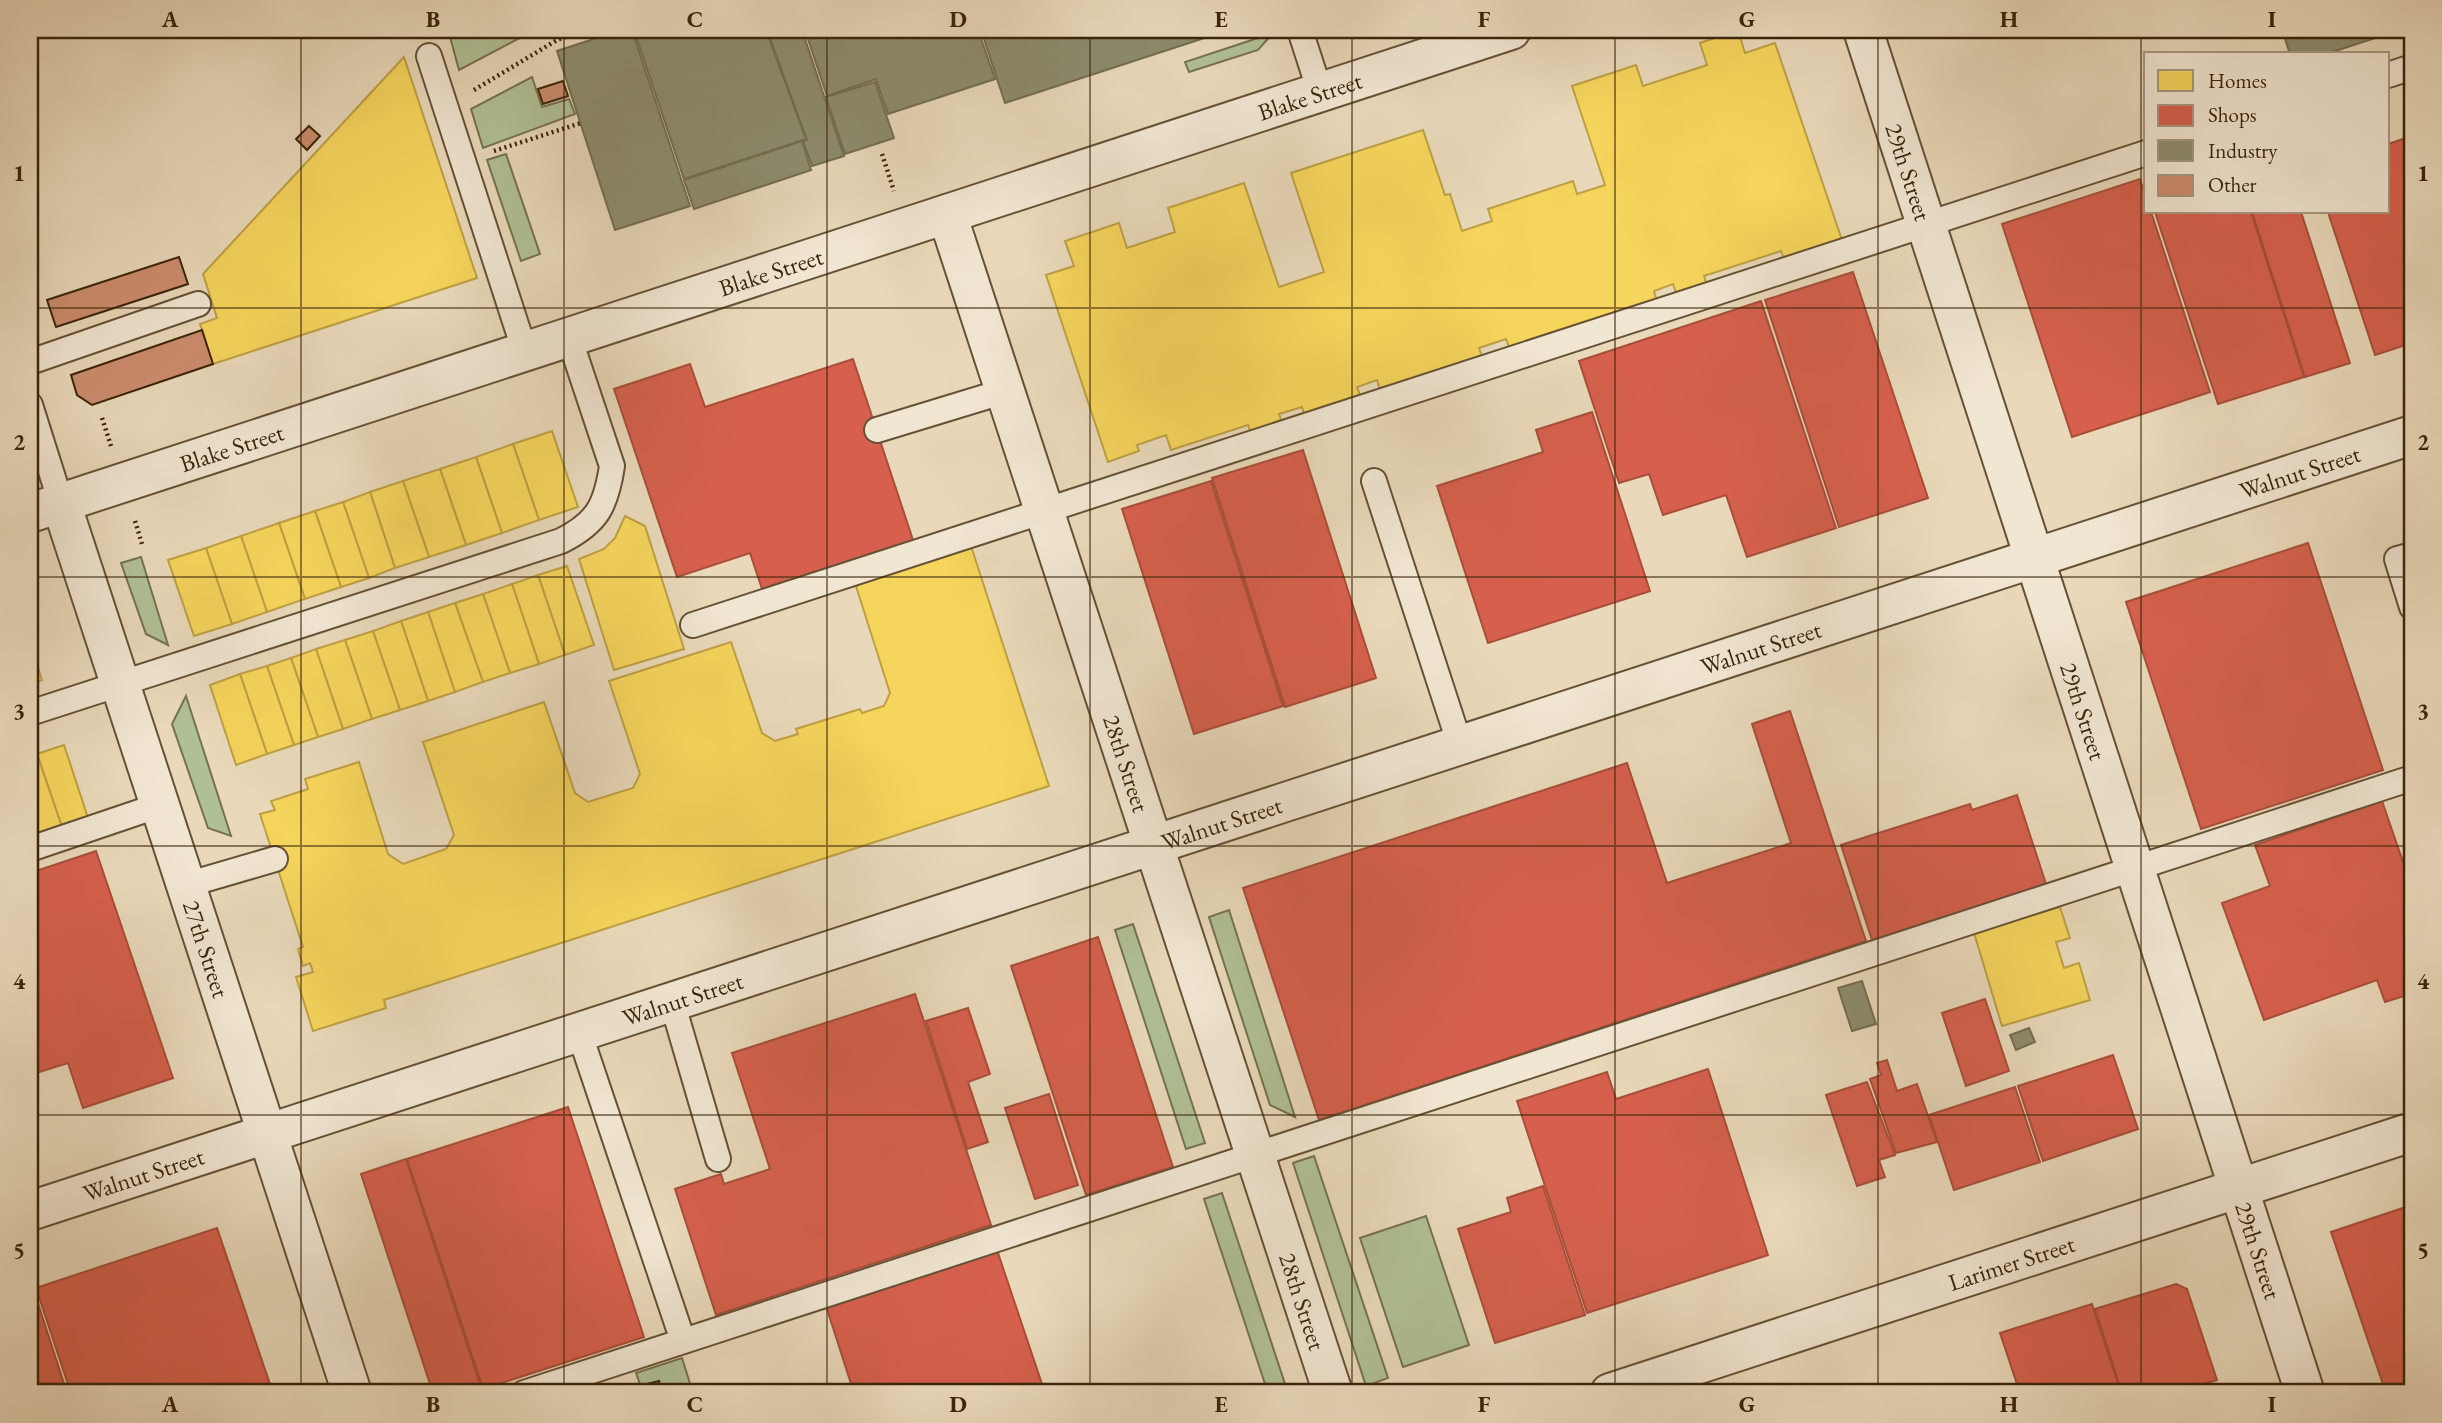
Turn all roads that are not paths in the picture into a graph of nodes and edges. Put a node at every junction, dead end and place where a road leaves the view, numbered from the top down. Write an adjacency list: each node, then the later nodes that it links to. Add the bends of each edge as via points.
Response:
1 (1300, 30): 7 (lane)
2 (1511, 30): 7 (street, Blake Street)
3 (1863, 30): 10 (street, 29th Street)
4 (429, 56): 13 (lane)
5 (2412, 67): 6 (lane)
6 (2390, 74)
7 (1320, 92): 9 (street, Blake Street)
8 (2144, 154): 10 (lane)
9 (947, 214): 12 (street, Blake Street); 15 (street, 28th Street)
10 (1926, 225): 21 (lane); 23 (street, 29th Street)
11 (198, 304): 14 (lane)
12 (569, 337): 13 (street, Blake Street); 26 (lane, via 612,466 600,511 585,529 561,541)
13 (525, 352): 20 (street, Blake Street)
14 (30, 362)
15 (1005, 391): 17 (lane); 21 (street, 28th Street)
16 (30, 405): 20 (lane)
17 (877, 430)
18 (2412, 435): 23 (street, Walnut Street)
19 (1374, 481): 28 (lane)
20 (45, 508): 26 (street, 27th Street)
21 (1044, 511): 25 (lane); 31 (street, 28th Street)
22 (2412, 555): 24 (lane, via 2397,559)
23 (2034, 558): 28 (street, Walnut Street); 34 (street, 29th Street)
24 (2412, 607)
25 (693, 625)
26 (120, 684): 27 (lane); 30 (street, 27th Street)
27 (30, 713)
28 (1460, 745): 31 (street, Walnut Street)
29 (2412, 779): 34 (lane)
30 (160, 805): 32 (lane); 35 (street, 27th Street)
31 (1154, 845): 36 (street, Walnut Street); 40 (street, 28th Street)
32 (30, 849)
33 (275, 859): 35 (lane)
34 (2135, 869): 40 (lane); 42 (street, 29th Street)
35 (186, 885): 39 (street, 27th Street)
36 (672, 1002): 37 (street, Walnut Street); 41 (lane)
37 (579, 1032): 39 (street, Walnut Street); 44 (lane)
38 (2412, 1132): 42 (street, Larimer Street)
39 (268, 1134): 43 (street, Walnut Street); 45 (street, 27th Street)
40 (1255, 1156): 44 (lane); 47 (street, 28th Street)
41 (718, 1159)
42 (2239, 1189): 48 (street, Larimer Street); 49 (street, 29th Street)
43 (30, 1211)
44 (682, 1341): 46 (lane)
45 (352, 1393)
46 (524, 1393)
47 (1333, 1393)
48 (1610, 1393)
49 (2305, 1393)

